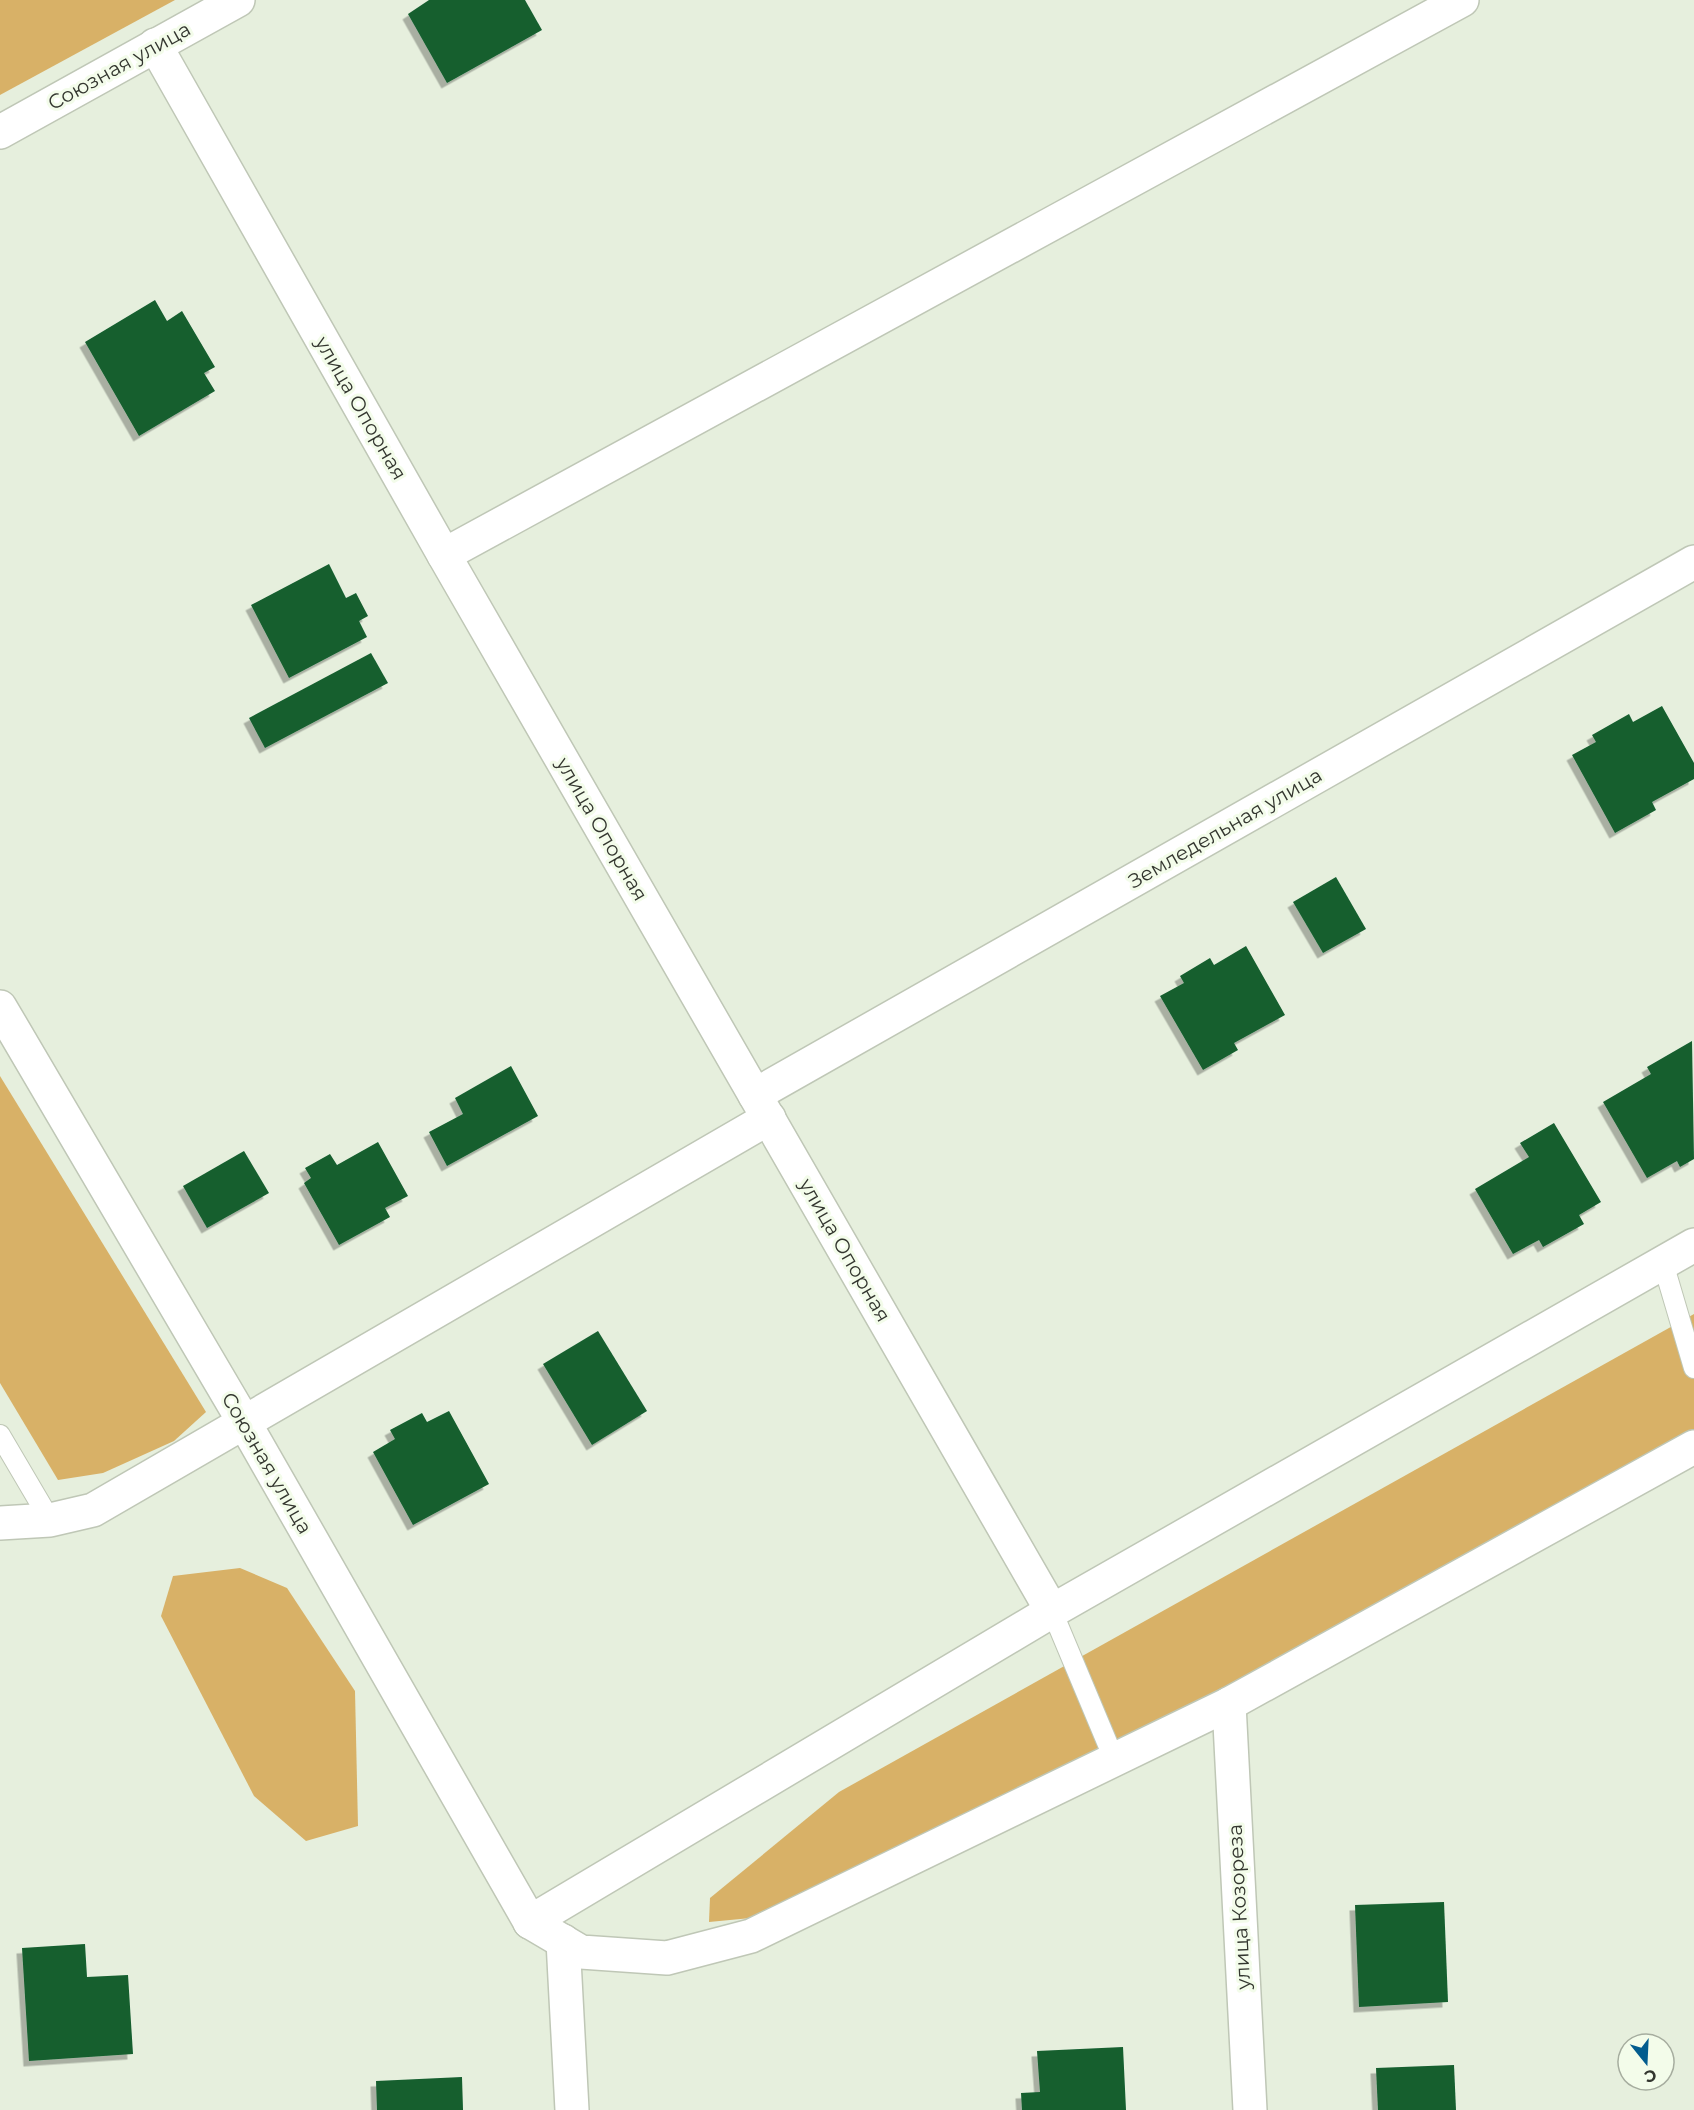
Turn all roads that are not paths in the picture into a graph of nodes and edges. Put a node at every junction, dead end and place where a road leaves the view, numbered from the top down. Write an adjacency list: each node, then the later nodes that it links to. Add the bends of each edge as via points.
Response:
1 (238, 0): 3 (street, Союзная улица)
2 (1462, 0): 5 (street)
3 (155, 45): 4 (street, Союзная улица); 5 (street, улица Опорная)
4 (0, 132)
5 (444, 555): 8 (street, улица Опорная)
6 (1694, 562): 8 (street, Земледельная улица)
7 (0, 1007): 12 (street, Союзная улица)
8 (762, 1106): 12 (street, Земледельная улица); 17 (street, улица Опорная)
9 (1694, 1245): 10 (street)
10 (1663, 1263): 11 (lane); 17 (street)
11 (1694, 1368)
12 (244, 1422): 15 (street, Земледельная улица, via 93,1510); 20 (street, Союзная улица)
13 (0, 1435): 15 (lane)
14 (1694, 1447): 18 (street)
15 (50, 1520): 16 (street, Земледельная улица)
16 (0, 1523)
17 (1052, 1611): 19 (lane); 20 (street)
18 (1229, 1704): 19 (street); 23 (street, улица Козореза)
19 (1114, 1759): 21 (street, via 751,1936 667,1958 581,1952)
20 (530, 1922): 21 (street)
21 (563, 1941): 22 (street)
22 (572, 2110)
23 (1250, 2110)

